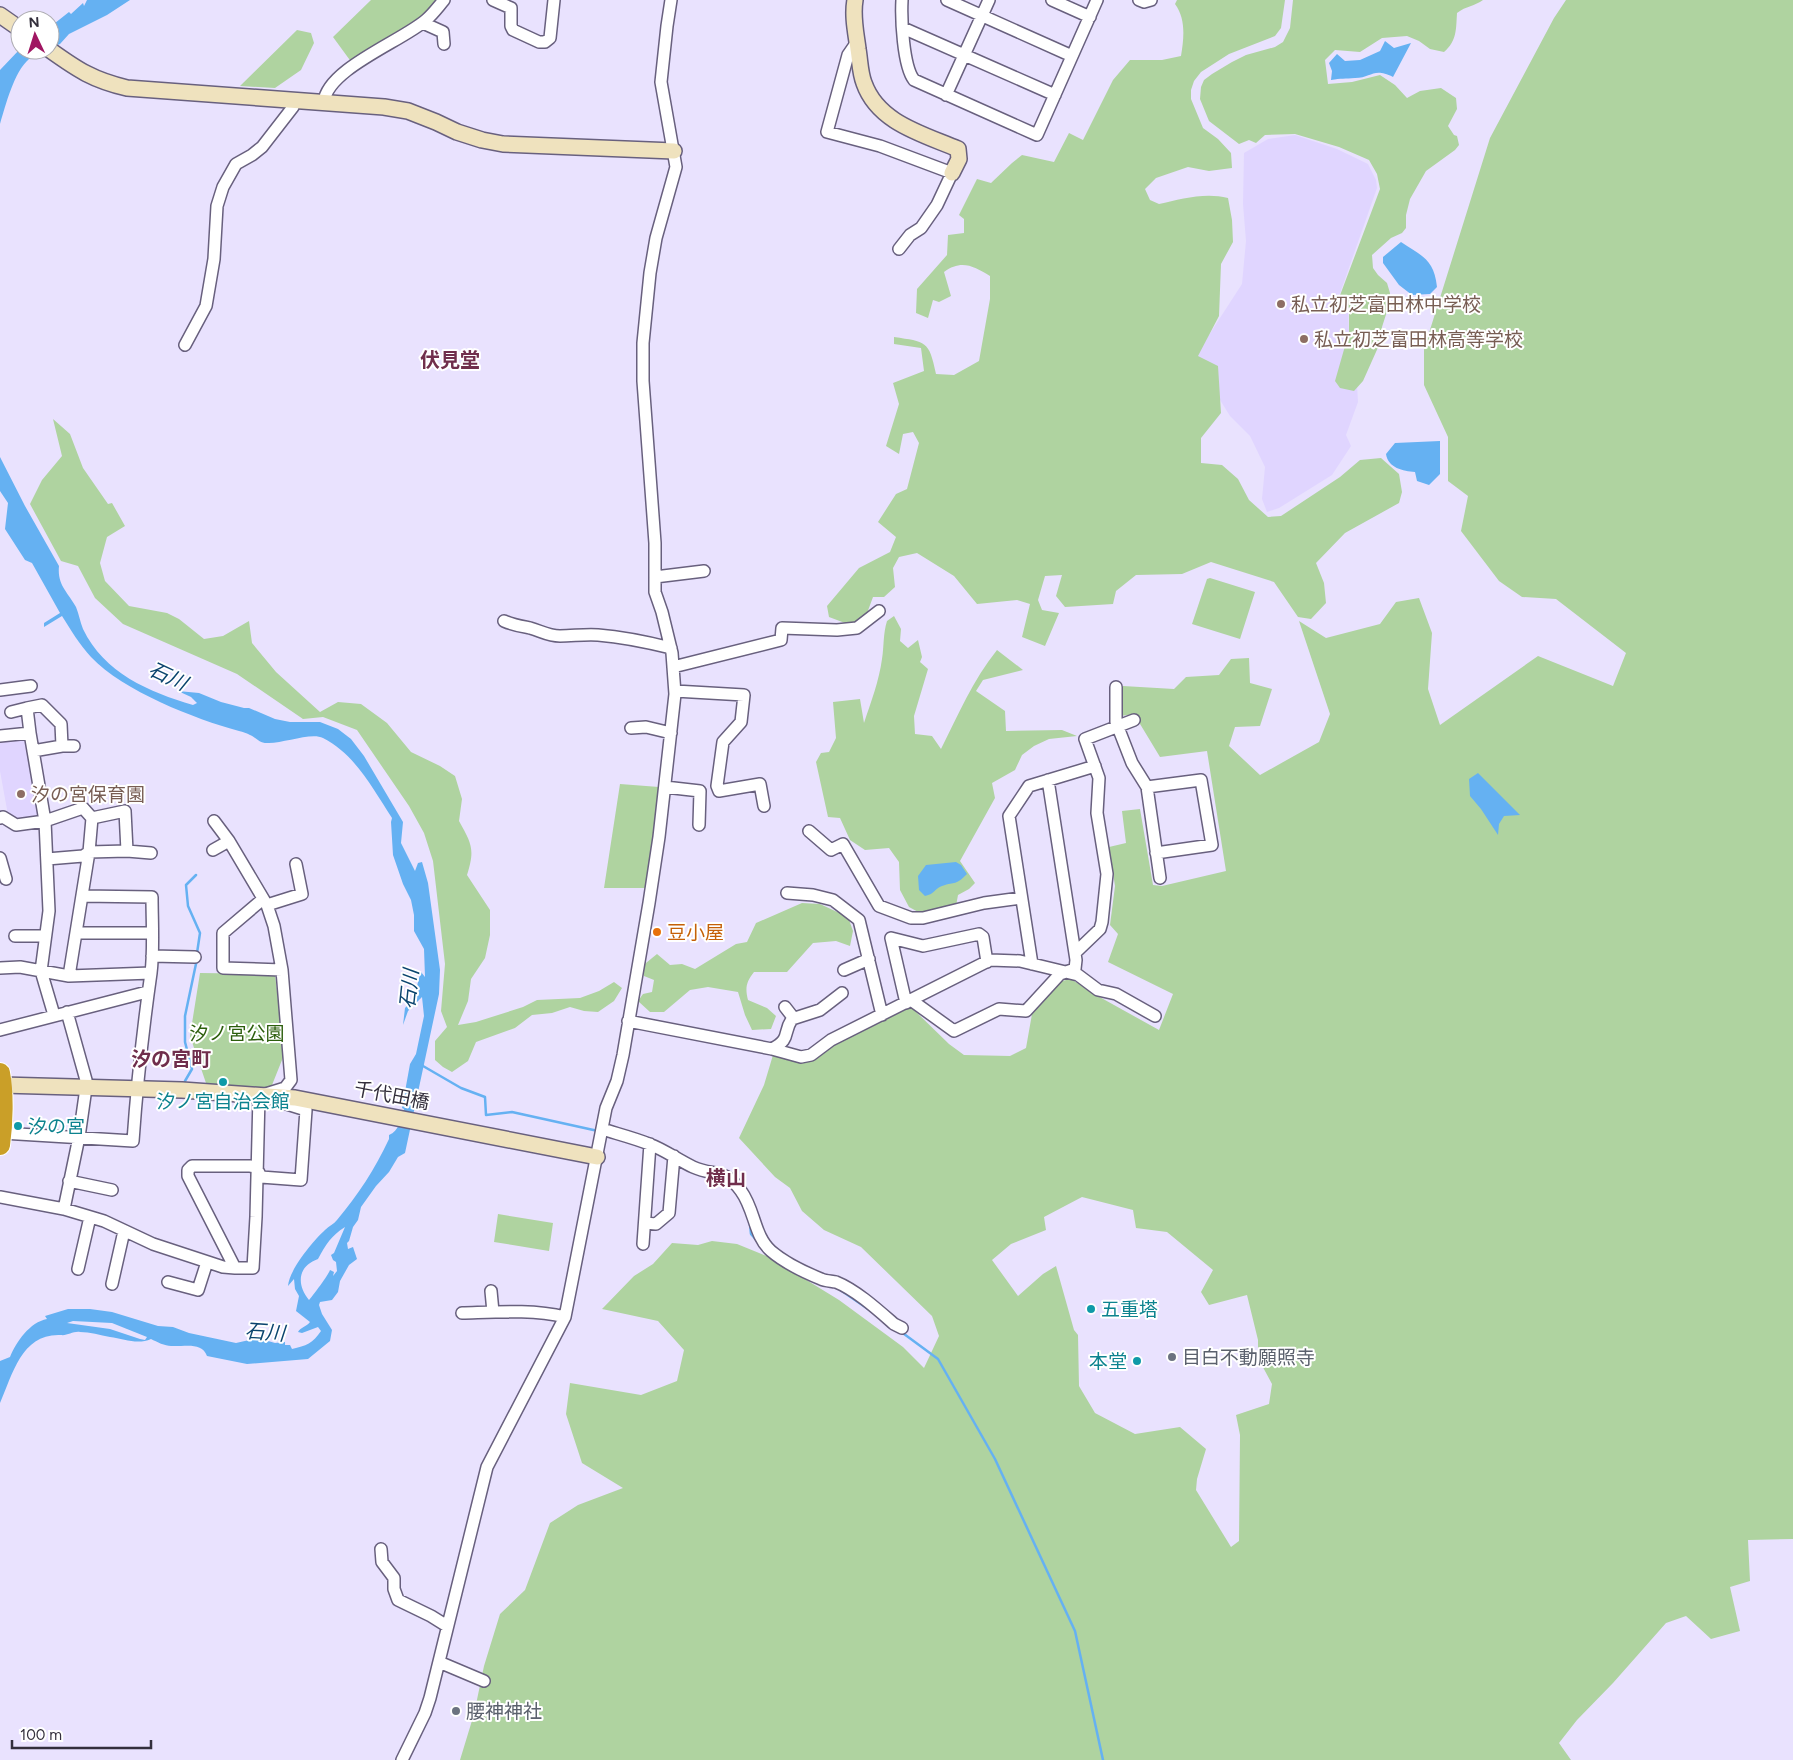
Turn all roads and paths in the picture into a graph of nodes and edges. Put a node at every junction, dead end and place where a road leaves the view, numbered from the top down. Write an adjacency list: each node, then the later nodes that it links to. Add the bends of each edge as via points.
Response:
1 (444, 0): 15 (street)
2 (493, 0): 3 (street, via 511,8 513,30 538,42 550,38)
3 (554, 0)
4 (671, 0): 26 (street, via 661,82)
5 (854, 0): 17 (street)
6 (902, 0): 16 (street)
7 (947, 0): 13 (street)
8 (989, 0): 13 (street)
9 (1052, 0): 14 (street)
10 (1097, 0): 14 (street)
11 (1140, 0): 12 (street)
12 (1151, 0)
13 (982, 16): 19 (street); 20 (street)
14 (1090, 17): 20 (street)
15 (423, 23): 18 (street, via 443,32); 25 (street, via 348,70 327,90)
16 (903, 28): 19 (street); 22 (street, via 910,74 919,83)
17 (857, 42): 27 (street, via 864,83 876,105 902,125 958,149 959,159); 27 (street, via 848,55 827,132 880,146)
18 (444, 44)
19 (964, 55): 22 (street); 23 (street)
20 (1072, 56): 23 (street)
21 (60, 57): 24 (street, via 85,74 127,88)
22 (946, 95): 23 (street, via 1037,135)
23 (1055, 95)
24 (294, 100): 25 (street); 29 (street, via 293,108 262,147 236,164 223,187 217,206 214,259 206,306)
25 (324, 102): 26 (street, via 408,111 457,132 503,144)
26 (674, 151): 31 (street, via 675,173 656,238 643,343)
27 (952, 173): 28 (street, via 937,205 921,228 910,235)
28 (899, 249)
29 (185, 345)
30 (704, 572): 31 (street)
31 (655, 577): 34 (street)
32 (879, 610): 35 (street, via 857,628 782,628 782,640)
33 (504, 621): 34 (street, via 545,635 598,635 642,640)
34 (671, 648): 35 (street)
35 (673, 667): 39 (street)
36 (31, 686): 38 (street)
37 (1116, 687): 43 (street)
38 (0, 690)
39 (675, 691): 46 (street); 53 (street, via 744,695 741,722 723,742 717,786 719,791 760,784)
40 (27, 708): 41 (street); 45 (street); 48 (street, via 42,705 61,724 68,746)
41 (11, 712)
42 (1134, 720): 43 (street)
43 (1117, 727): 49 (street, via 1085,739); 52 (street)
44 (631, 728): 46 (street, via 646,727)
45 (30, 733): 47 (street); 48 (street)
46 (671, 733): 51 (street)
47 (0, 736)
48 (33, 751): 56 (street)
49 (1095, 766): 50 (street); 79 (street, via 1107,874 1102,922 1100,929)
50 (1048, 780): 73 (street, via 1029,786 1009,816); 79 (street)
51 (665, 787): 58 (street, via 700,791); 101 (street)
52 (1147, 788): 65 (street); 65 (street, via 1201,780 1212,844)
53 (764, 806)
54 (0, 818): 56 (street, via 16,824)
55 (92, 818): 56 (street, via 83,808); 62 (street, via 126,811); 63 (street)
56 (45, 821): 67 (street)
57 (214, 821): 60 (street)
58 (699, 825)
59 (809, 831): 73 (street, via 831,850 843,844 879,906 911,918)
60 (229, 841): 61 (street); 74 (street)
61 (213, 850)
62 (127, 851): 63 (street); 64 (street)
63 (89, 852): 67 (street, via 83,856); 72 (street)
64 (151, 852)
65 (1156, 853): 69 (street)
66 (0, 858): 70 (street)
67 (47, 859): 78 (street, via 49,911)
68 (296, 864): 74 (street, via 302,894)
69 (1160, 878)
70 (6, 879)
71 (787, 892): 82 (street, via 833,900 848,910 859,920)
72 (82, 896): 75 (street); 76 (street, via 152,897)
73 (1021, 898): 84 (street)
74 (265, 902): 87 (street, via 274,926); 87 (street, via 223,933 223,968)
75 (76, 933): 76 (street); 91 (street)
76 (152, 933): 80 (street)
77 (15, 936): 78 (street)
78 (45, 936): 86 (street)
79 (1075, 953): 89 (street, via 1075,969)
80 (152, 956): 81 (street); 90 (street)
81 (195, 957)
82 (869, 960): 88 (street); 97 (street)
83 (987, 962): 84 (street); 94 (street); 94 (street, via 983,937 979,934 924,946 891,938)
84 (1032, 964): 89 (street)
85 (0, 968): 86 (street)
86 (41, 970): 91 (street); 98 (street)
87 (282, 970): 107 (street, via 291,1080 285,1088)
88 (844, 970)
89 (1066, 972): 94 (street, via 1060,974 1026,1011 999,1009 954,1031); 99 (street)
90 (151, 973): 91 (street); 92 (street)
91 (69, 976)
92 (147, 992): 96 (street); 106 (street)
93 (842, 993): 100 (street, via 820,1010)
94 (908, 1002): 97 (street)
95 (785, 1006): 100 (street)
96 (67, 1012): 98 (street); 105 (street)
97 (882, 1014): 103 (street, via 831,1040 811,1055 801,1058)
98 (54, 1015): 102 (street)
99 (1155, 1016)
100 (792, 1019): 103 (street, via 786,1039)
101 (628, 1021): 103 (street); 108 (street, via 617,1081)
102 (0, 1030)
103 (772, 1049)
104 (1, 1079): 105 (street, 千代田橋); 110 (highway)
105 (86, 1088): 106 (street, 千代田橋); 109 (street)
106 (136, 1090): 107 (street, 千代田橋); 109 (street, via 133,1140)
107 (264, 1096): 113 (street, 千代田橋, via 324,1102); 114 (street); 114 (street, via 306,1110 301,1180 261,1177)
108 (602, 1129): 111 (street); 113 (street)
109 (79, 1137): 110 (street); 115 (street)
110 (1, 1139)
111 (650, 1144): 112 (street); 120 (street)
112 (674, 1156): 120 (street, via 669,1213 656,1224); 132 (street, via 693,1167 725,1174 734,1181 752,1210 764,1245 773,1252 797,1269 846,1288)
113 (597, 1157): 131 (street)
114 (256, 1167): 124 (street, via 253,1268); 124 (street, via 192,1166 188,1170 188,1176)
115 (69, 1181): 116 (street); 118 (street)
116 (112, 1190)
117 (0, 1197): 118 (street)
118 (64, 1209): 119 (street)
119 (90, 1217): 121 (street, via 104,1220); 125 (street, via 77,1249)
120 (644, 1222): 122 (street)
121 (124, 1231): 123 (street); 127 (street, via 111,1265)
122 (643, 1244)
123 (207, 1262): 124 (street); 126 (street, via 198,1290)
124 (235, 1268)
125 (78, 1269)
126 (174, 1281)
127 (112, 1284)
128 (492, 1291): 129 (street)
129 (493, 1312): 130 (street); 131 (street)
130 (462, 1313)
131 (565, 1317): 134 (street, via 487,1467)
132 (902, 1328)
133 (381, 1549): 134 (street, via 382,1562 394,1578 398,1600)
134 (447, 1626): 135 (street)
135 (439, 1662): 136 (street); 137 (street, via 425,1713)
136 (484, 1681)
137 (402, 1760)

